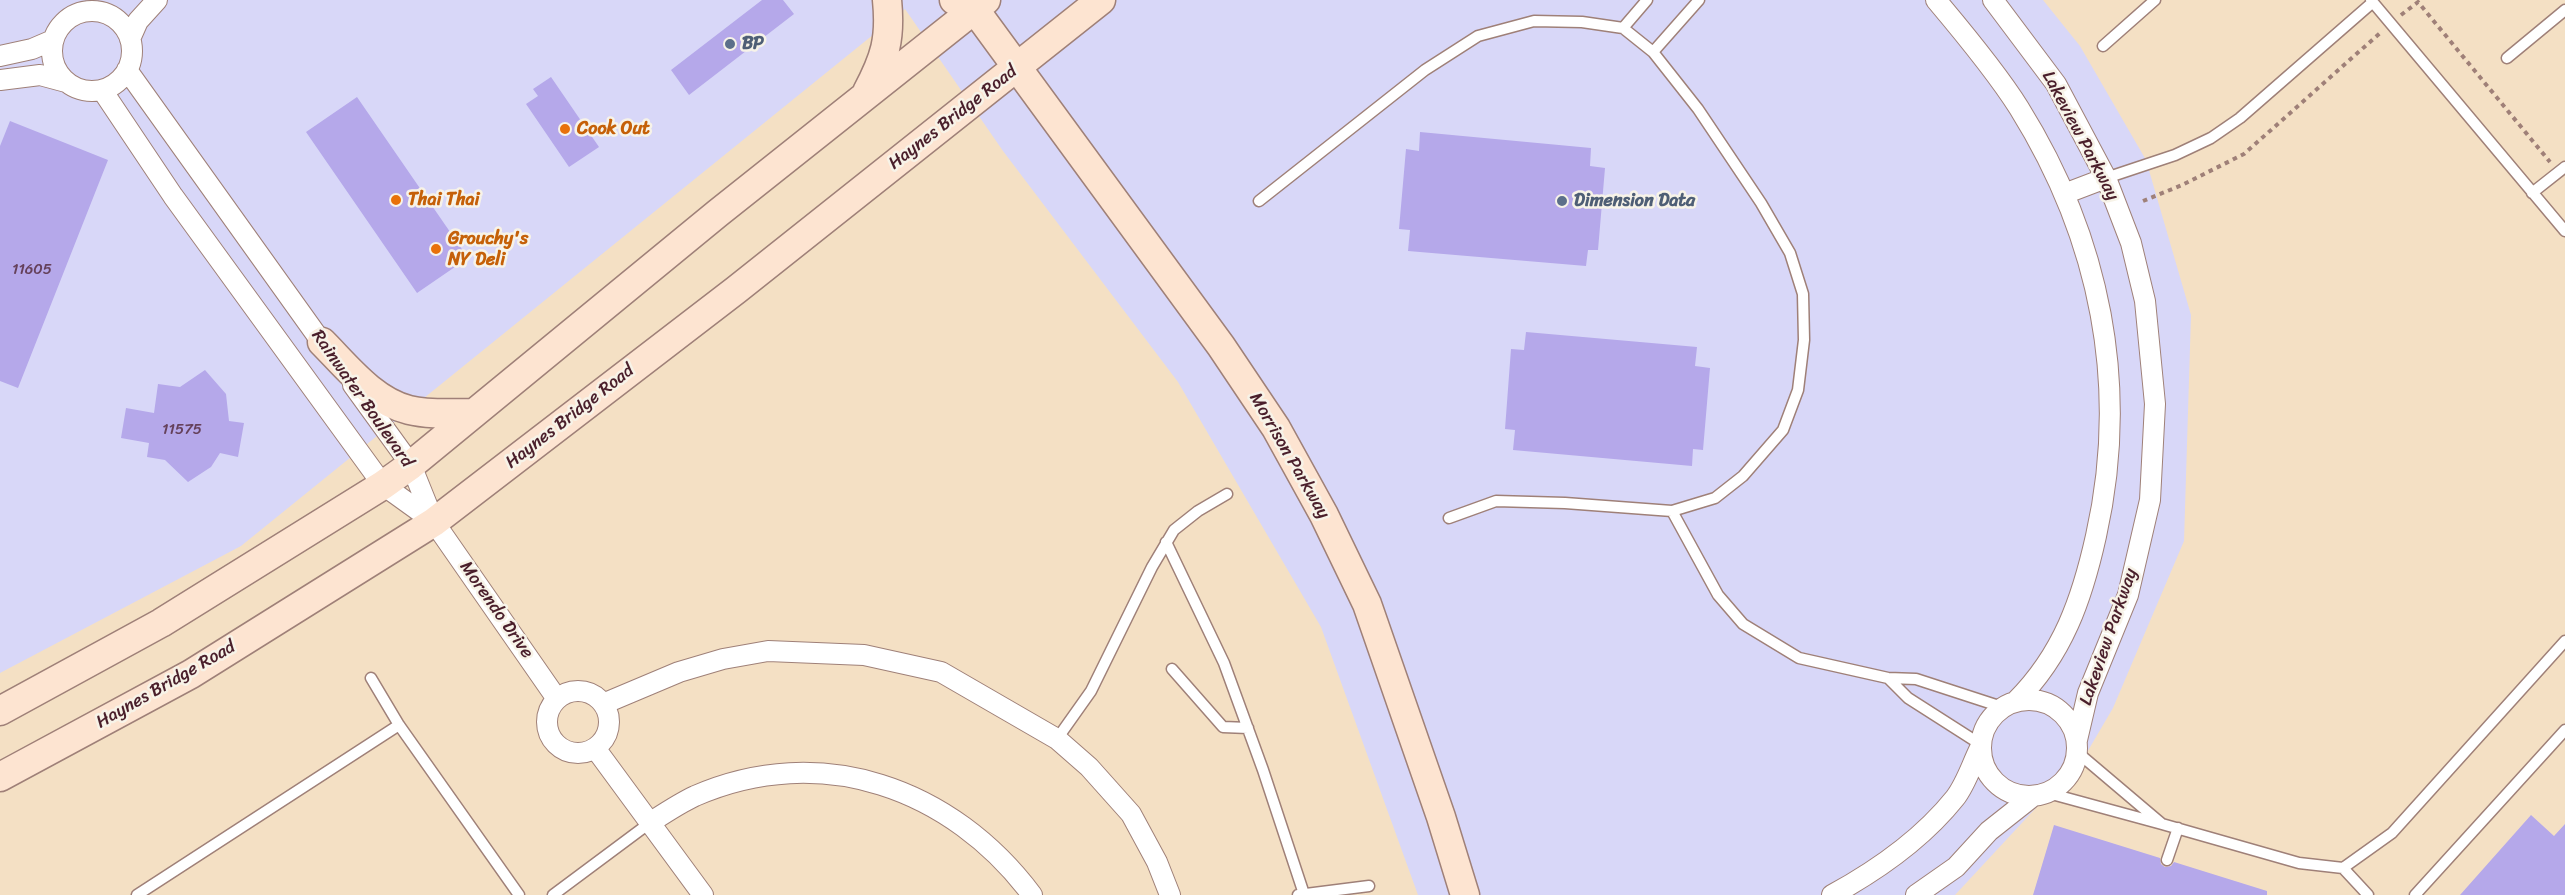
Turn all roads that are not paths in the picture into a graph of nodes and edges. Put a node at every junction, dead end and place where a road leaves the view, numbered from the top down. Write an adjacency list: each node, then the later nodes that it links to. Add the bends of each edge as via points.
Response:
1 (122, 0): 12 (street)
2 (157, 0): 15 (street, via 138,21)
3 (887, 0): 26 (main road, via 890,27 882,63)
4 (1101, 0): 21 (main road, Haynes Bridge Road)
5 (1647, 0): 14 (lane)
6 (1699, 0): 18 (lane)
7 (1936, 0): 30 (street, via 2019,108)
8 (1993, 0): 28 (street, Lakeview Parkway, via 2056,84)
9 (2155, 0): 17 (lane)
10 (2372, 1): 28 (lane, via 2240,118 2211,138 2175,155); 29 (lane)
11 (972, 2): 21 (main road, Morrison Parkway); 26 (main road)
12 (105, 12): 15 (street, via 116,18); 16 (street, via 88,10 74,15 65,20)
13 (2563, 15): 20 (lane)
14 (1623, 28): 18 (lane); 31 (lane, via 1533,21 1478,36 1425,70)
15 (130, 39): 22 (street, via 131,61)
16 (53, 40): 19 (street); 24 (street, via 56,70)
17 (2103, 46)
18 (1653, 52): 38 (lane, via 1698,109 1761,203 1790,253 1803,294 1804,340 1798,390 1783,430 1743,476 1715,498)
19 (0, 56)
20 (2507, 58)
21 (1017, 68): 40 (main road, Haynes Bridge Road); 63 (main road, Morrison Parkway, via 1221,346 1276,428 1324,515 1367,604)
22 (127, 70): 25 (street); 33 (street, Rainwater Boulevard)
23 (0, 80): 24 (street, via 40,75)
24 (66, 82): 25 (street, via 80,90)
25 (102, 90): 36 (street, Rainwater Boulevard, via 173,196)
26 (865, 96): 34 (main road)
27 (2562, 170): 29 (lane)
28 (2106, 178): 30 (street); 55 (street, Lakeview Parkway, via 2131,243 2145,301 2155,404 2150,500 2128,595 2088,693)
29 (2532, 193): 32 (lane)
30 (2064, 194): 48 (street, via 2088,255 2103,324 2111,405 2106,494 2086,581 2056,651)
31 (1259, 201)
32 (2565, 231)
33 (322, 342): 34 (main road, via 389,403 410,411); 35 (street, Rainwater Boulevard)
34 (474, 413): 35 (main road)
35 (411, 465): 36 (main road); 40 (street, Rainwater Boulevard)
36 (383, 485): 40 (street, Rainwater Boulevard); 49 (main road, via 161,623)
37 (1227, 494): 41 (lane, via 1174,530)
38 (1672, 512): 39 (lane, via 1496,501); 45 (lane, via 1718,595 1743,624 1799,658)
39 (1449, 518)
40 (434, 522): 46 (street, Morendo Drive); 57 (main road, Haynes Bridge Road, via 191,674)
41 (1166, 542): 51 (lane, via 1224,663); 53 (lane, via 1091,692)
42 (2565, 640): 64 (lane, via 2392,834)
43 (1172, 669): 51 (lane, via 1222,727)
44 (371, 678): 50 (lane)
45 (1888, 678): 48 (lane, via 1916,679); 54 (lane, via 1908,698)
46 (557, 699): 47 (street, via 576,691 586,692); 56 (street, via 547,718 551,738 566,751 586,752)
47 (603, 704): 53 (street, via 679,672 723,659 768,651 864,655 941,672); 56 (street, via 609,722)
48 (2009, 704): 54 (street, via 1990,718); 55 (street, via 2032,699 2048,703 2071,724)
49 (0, 711)
50 (399, 724): 68 (lane); 69 (lane)
51 (1248, 728): 67 (lane)
52 (2565, 730): 79 (lane)
53 (1057, 739): 73 (street, via 1089,767 1131,814)
54 (1980, 746): 58 (street, via 1983,764 1996,783 2016,795); 76 (street, via 1956,796 1924,831 1863,878)
55 (2077, 746): 58 (street, via 2071,771 2061,784); 60 (lane)
56 (595, 748): 59 (street)
57 (0, 777)
58 (2040, 795): 60 (lane); 77 (street, via 1989,831 1956,867)
59 (651, 822): 66 (lane); 71 (street); 72 (street, via 693,797 765,776 799,772 862,779 913,796 951,816 1014,870)
60 (2162, 824): 61 (lane)
61 (2178, 828): 62 (lane); 64 (lane, via 2300,863)
62 (2168, 860)
63 (1456, 865): 74 (main road, Morrison Parkway); 75 (main road)
64 (2343, 867): 78 (lane)
65 (1369, 886): 67 (lane)
66 (565, 892): 70 (lane)
67 (1301, 894)
68 (137, 895)
69 (519, 895)
70 (553, 895)
71 (704, 895)
72 (1032, 895)
73 (1170, 895)
74 (1465, 895)
75 (1487, 895)
76 (1832, 895)
77 (1916, 895)
78 (2368, 895)
79 (2415, 895)

